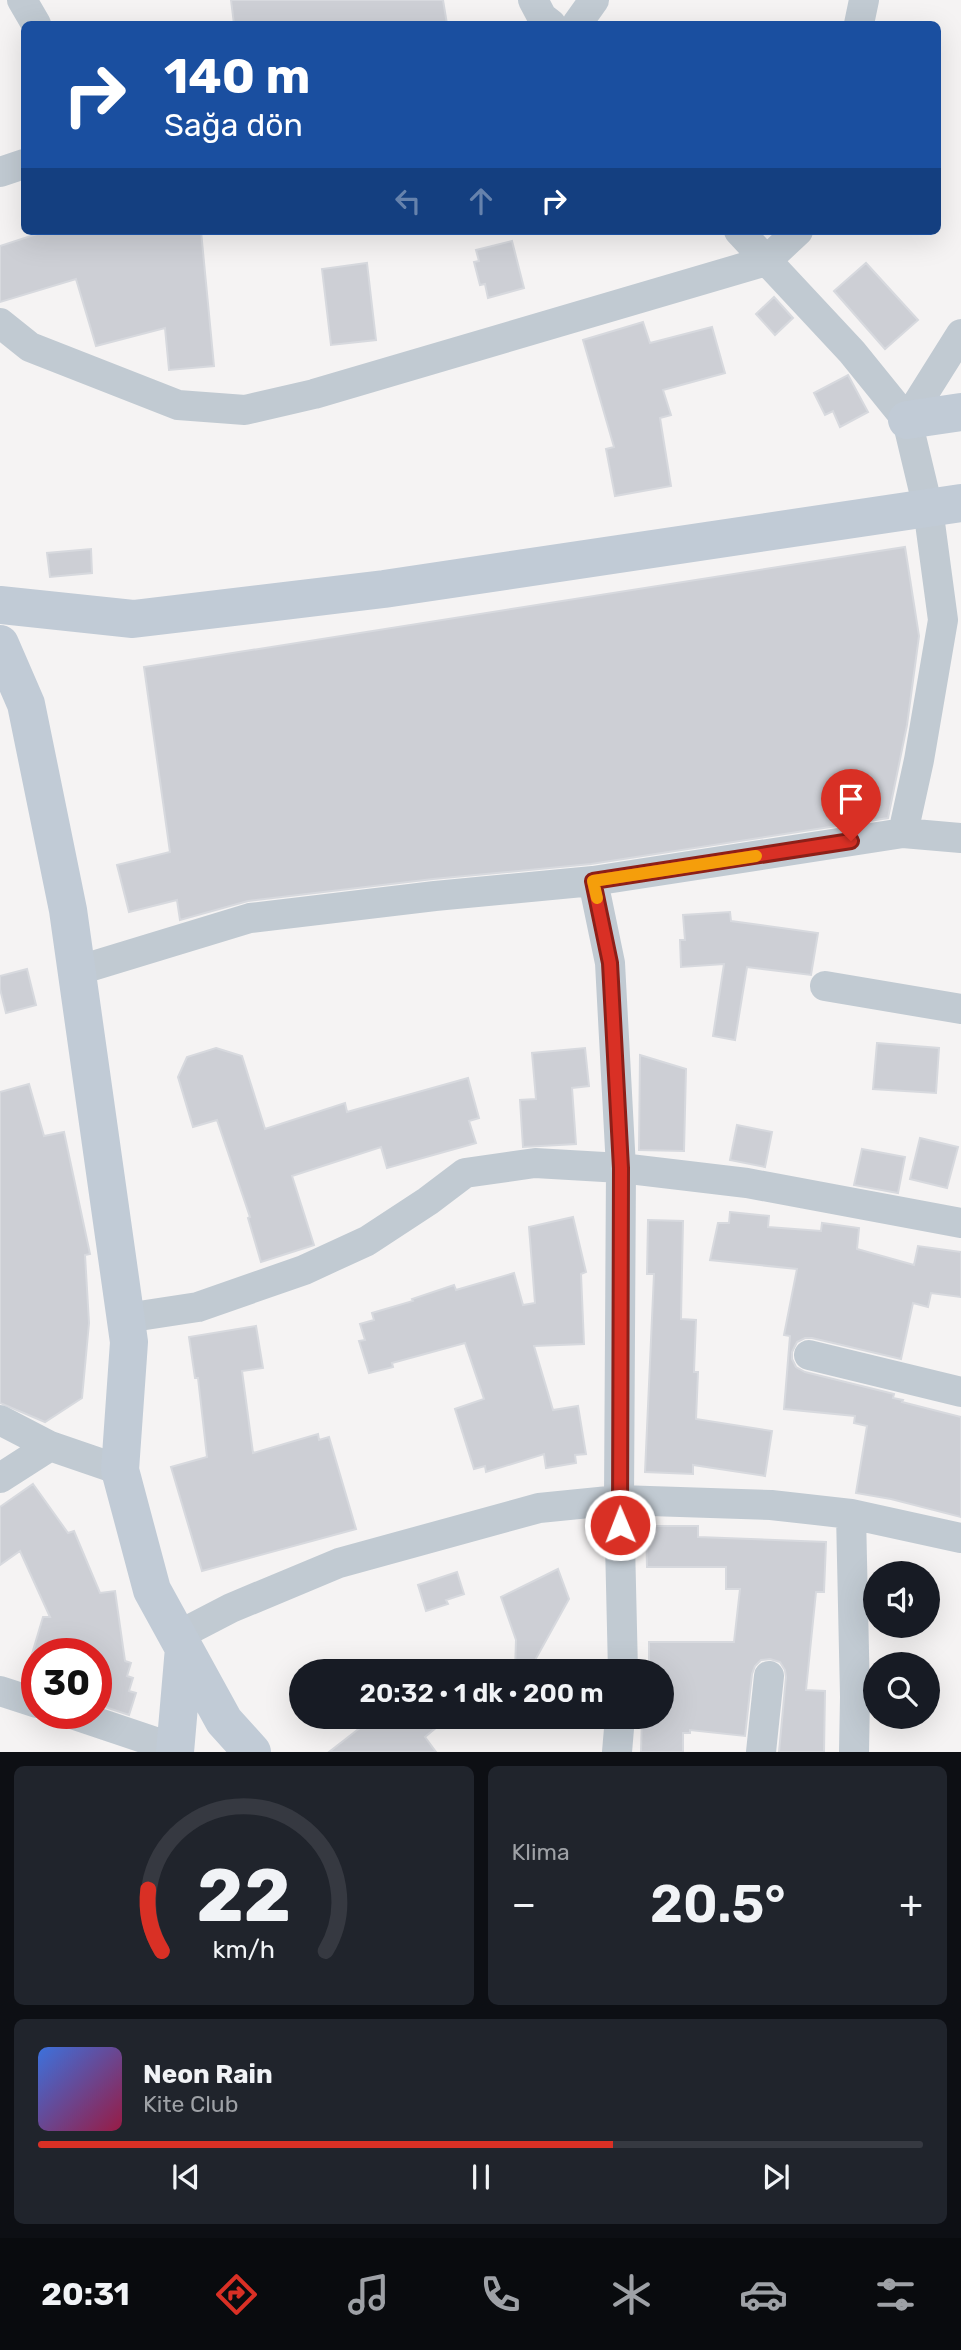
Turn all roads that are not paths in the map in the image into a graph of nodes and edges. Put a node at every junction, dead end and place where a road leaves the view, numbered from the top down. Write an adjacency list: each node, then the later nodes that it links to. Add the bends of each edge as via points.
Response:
1 (22, 0): 5 (street)
2 (534, 0): 6 (street)
3 (594, 0): 7 (street)
4 (864, 0): 8 (street)
5 (34, 21)
6 (547, 21)
7 (579, 21)
8 (860, 21)
9 (21, 165): 10 (street)
10 (0, 172)
11 (743, 235): 13 (street)
12 (795, 235): 13 (street)
13 (766, 261): 14 (street, via 244,411 177,405 30,347); 17 (street, via 852,352)
14 (0, 323)
15 (961, 334): 17 (street)
16 (961, 412): 17 (main road)
17 (907, 420): 18 (street)
18 (945, 505): 19 (main road, via 384,589 133,619); 21 (street, via 943,620)
19 (0, 605)
20 (0, 644): 24 (main road, via 26,704)
21 (903, 833): 22 (street); 23 (street)
22 (961, 838)
23 (593, 881): 24 (street, via 250,918); 27 (street, via 610,963)
24 (76, 971): 29 (main road)
25 (825, 986): 26 (street)
26 (961, 1009)
27 (621, 1168): 28 (street, via 747,1183); 29 (street, via 535,1163 465,1173 367,1241 304,1270 198,1307); 36 (street)
28 (961, 1223)
29 (126, 1318): 34 (main road, via 130,1342)
30 (809, 1355): 31 (street)
31 (961, 1392)
32 (0, 1420): 33 (street)
33 (50, 1446): 34 (street); 35 (street)
34 (120, 1470): 39 (main road, via 152,1590)
35 (0, 1478)
36 (619, 1500): 37 (street, via 771,1505); 39 (street, via 539,1508 339,1563 231,1608); 40 (street)
37 (851, 1514): 38 (street); 50 (street)
38 (961, 1538)
39 (181, 1642): 46 (main road); 47 (main road, via 224,1721)
40 (623, 1659)
41 (769, 1676): 49 (street)
42 (0, 1692): 43 (street)
43 (21, 1698)
44 (112, 1728): 46 (street)
45 (619, 1729): 48 (street)
46 (176, 1750)
47 (251, 1752)
48 (617, 1752)
49 (761, 1752)
50 (854, 1752)

